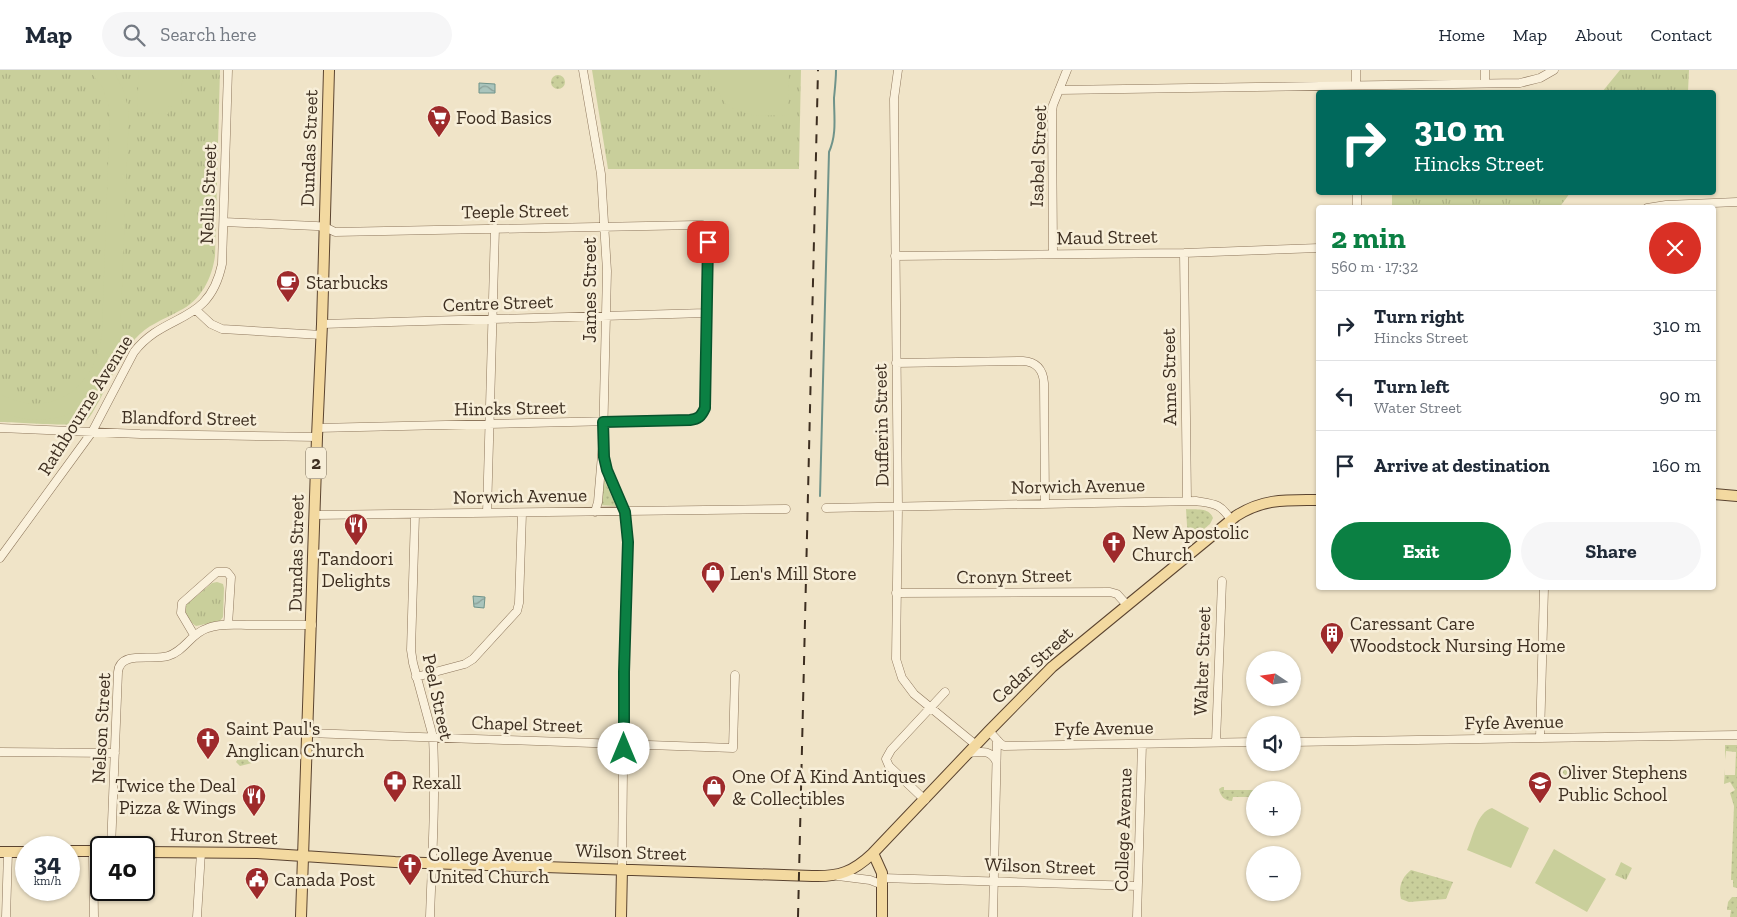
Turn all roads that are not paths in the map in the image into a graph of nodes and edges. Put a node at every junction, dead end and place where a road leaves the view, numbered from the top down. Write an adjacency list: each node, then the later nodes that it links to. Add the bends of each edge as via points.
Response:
1 (228, 70): 14 (street, Nellis Street)
2 (329, 70): 16 (main road, Dundas Street / 2)
3 (583, 70): 15 (street, James Street)
4 (898, 70): 21 (street, Dufferin Street, via 894,99)
5 (1067, 70): 11 (street, Isabel Street)
6 (1356, 70): 10 (street)
7 (1485, 70): 9 (street)
8 (1554, 70): 9 (street, via 1526,82)
9 (1485, 84): 10 (street)
10 (1356, 89): 11 (street)
11 (1059, 90): 20 (street, Isabel Street, via 1052,118)
12 (1737, 202): 13 (street)
13 (1684, 205)
14 (224, 222): 16 (street, Teeple Street); 22 (street, Nellis Street, via 218,278)
15 (605, 226): 17 (street, Teeple Street); 23 (street, Teeple Street, via 697,224 706,228); 24 (street, James Street)
16 (324, 227): 17 (street, Teeple Street, via 335,232); 26 (main road, Dundas Street / 2)
17 (495, 228): 25 (street)
18 (1316, 248): 19 (street, Maud Street)
19 (1184, 253): 20 (street, Maud Street); 37 (street, Anne Street)
20 (1053, 254): 21 (street, Maud Street)
21 (896, 256): 27 (street, Dufferin Street)
22 (196, 310): 26 (street, Centre Street, via 222,329); 31 (street, Rathbourne Avenue, via 158,330 139,346)
23 (706, 313): 24 (street, Centre Street); 28 (street, Hincks Street, via 705,408 702,415 690,420)
24 (606, 316): 25 (street, Centre Street); 28 (street, James Street)
25 (494, 319): 26 (street, Centre Street); 29 (street)
26 (322, 329): 32 (main road, Dundas Street / 2)
27 (896, 363): 38 (street, via 1023,361 1039,367 1044,375); 39 (street, Dufferin Street)
28 (603, 422): 29 (street, Hincks Street); 33 (street, James Street)
29 (489, 424): 32 (street, Hincks Street); 45 (street)
30 (0, 428): 31 (street, Blandford Street)
31 (92, 432): 32 (street, Blandford Street); 49 (street, Rathbourne Avenue)
32 (317, 432): 46 (main road, Dundas Street / 2)
33 (602, 444): 42 (street, James Street, via 598,502); 43 (street, via 607,470)
34 (1716, 494): 35 (main road)
35 (1737, 496)
36 (1316, 500): 48 (main road, via 1260,504)
37 (1187, 501): 38 (street, Norwich Avenue); 48 (street, Norwich Avenue, via 1215,505 1224,509)
38 (1045, 504): 39 (street, Norwich Avenue)
39 (898, 507): 40 (street, Norwich Avenue); 52 (street, Dufferin Street)
40 (826, 508)
41 (786, 509): 43 (street, Norwich Avenue)
42 (594, 512): 43 (street, Norwich Avenue); 44 (street, Norwich Avenue)
43 (625, 512): 70 (street, via 628,547)
44 (522, 513): 45 (street, Norwich Avenue); 58 (street, via 517,612 473,659)
45 (487, 514): 47 (street, Norwich Avenue)
46 (314, 515): 47 (street, Norwich Avenue); 55 (main road, Dundas Street / 2)
47 (415, 515): 58 (street, Peel Street, via 411,641)
48 (1231, 520): 53 (main road, Cedar Street)
49 (0, 558)
50 (1222, 581): 67 (street, Walter Street)
51 (1544, 590): 65 (street)
52 (896, 593): 53 (street, Cronyn Street, via 1110,592); 60 (street, Dufferin Street, via 897,665 907,686)
53 (1127, 604): 61 (main road, Cedar Street, via 1052,667)
54 (228, 625): 55 (street); 56 (street, via 209,627); 56 (street, via 231,578 227,572 220,571 182,604 181,613)
55 (312, 625): 62 (main road, Dundas Street / 2)
56 (194, 635): 74 (street, Nelson Street, via 170,656 124,660 120,664)
57 (735, 675): 70 (street, Chapel Street, via 733,748)
58 (416, 677): 64 (street, Peel Street)
59 (945, 692): 60 (street)
60 (930, 708): 72 (street, Dufferin Street); 77 (street, via 886,759 889,766)
61 (989, 731): 66 (street); 72 (main road, Cedar Street)
62 (308, 733): 64 (street, Chapel Street); 83 (main road, Dundas Street / 2)
63 (1737, 735): 65 (street, Fyfe Avenue)
64 (432, 737): 70 (street, Chapel Street); 84 (street, Peel Street)
65 (1540, 738): 69 (street, Fyfe Avenue)
66 (997, 740): 71 (street, Fyfe Avenue, via 1004,746); 76 (street)
67 (1216, 742): 68 (street, Fyfe Avenue); 71 (street, Fyfe Avenue)
68 (1246, 742)
69 (1301, 742)
70 (624, 744): 85 (street)
71 (1142, 744): 89 (street, College Avenue)
72 (976, 745): 75 (main road, Cedar Street)
73 (0, 752): 74 (street)
74 (115, 753): 78 (street, Nelson Street)
75 (968, 753): 76 (street, via 988,752); 77 (main road, Cedar Street)
76 (996, 761): 88 (street)
77 (925, 800): 82 (main road, Cedar Street)
78 (112, 836)
79 (4, 852): 91 (street)
80 (155, 852): 81 (main road, Huron Street)
81 (201, 852): 83 (main road, Huron Street); 93 (street)
82 (873, 853): 86 (main road, Wilson Street, via 855,868); 87 (main road)
83 (304, 856): 84 (main road, Wilson Street); 94 (main road, Dundas Street / 2)
84 (432, 863): 85 (main road, Wilson Street); 95 (street, Peel Street)
85 (622, 868): 86 (main road, Wilson Street); 96 (main road)
86 (836, 876): 87 (street, Wilson Street)
87 (883, 882): 88 (street, Wilson Street); 97 (main road)
88 (993, 882): 89 (street, Wilson Street); 98 (street)
89 (1137, 886): 99 (street, College Avenue)
90 (95, 901): 92 (street)
91 (6, 917)
92 (94, 917)
93 (197, 917)
94 (301, 917)
95 (430, 917)
96 (621, 917)
97 (882, 917)
98 (993, 917)
99 (1137, 917)

